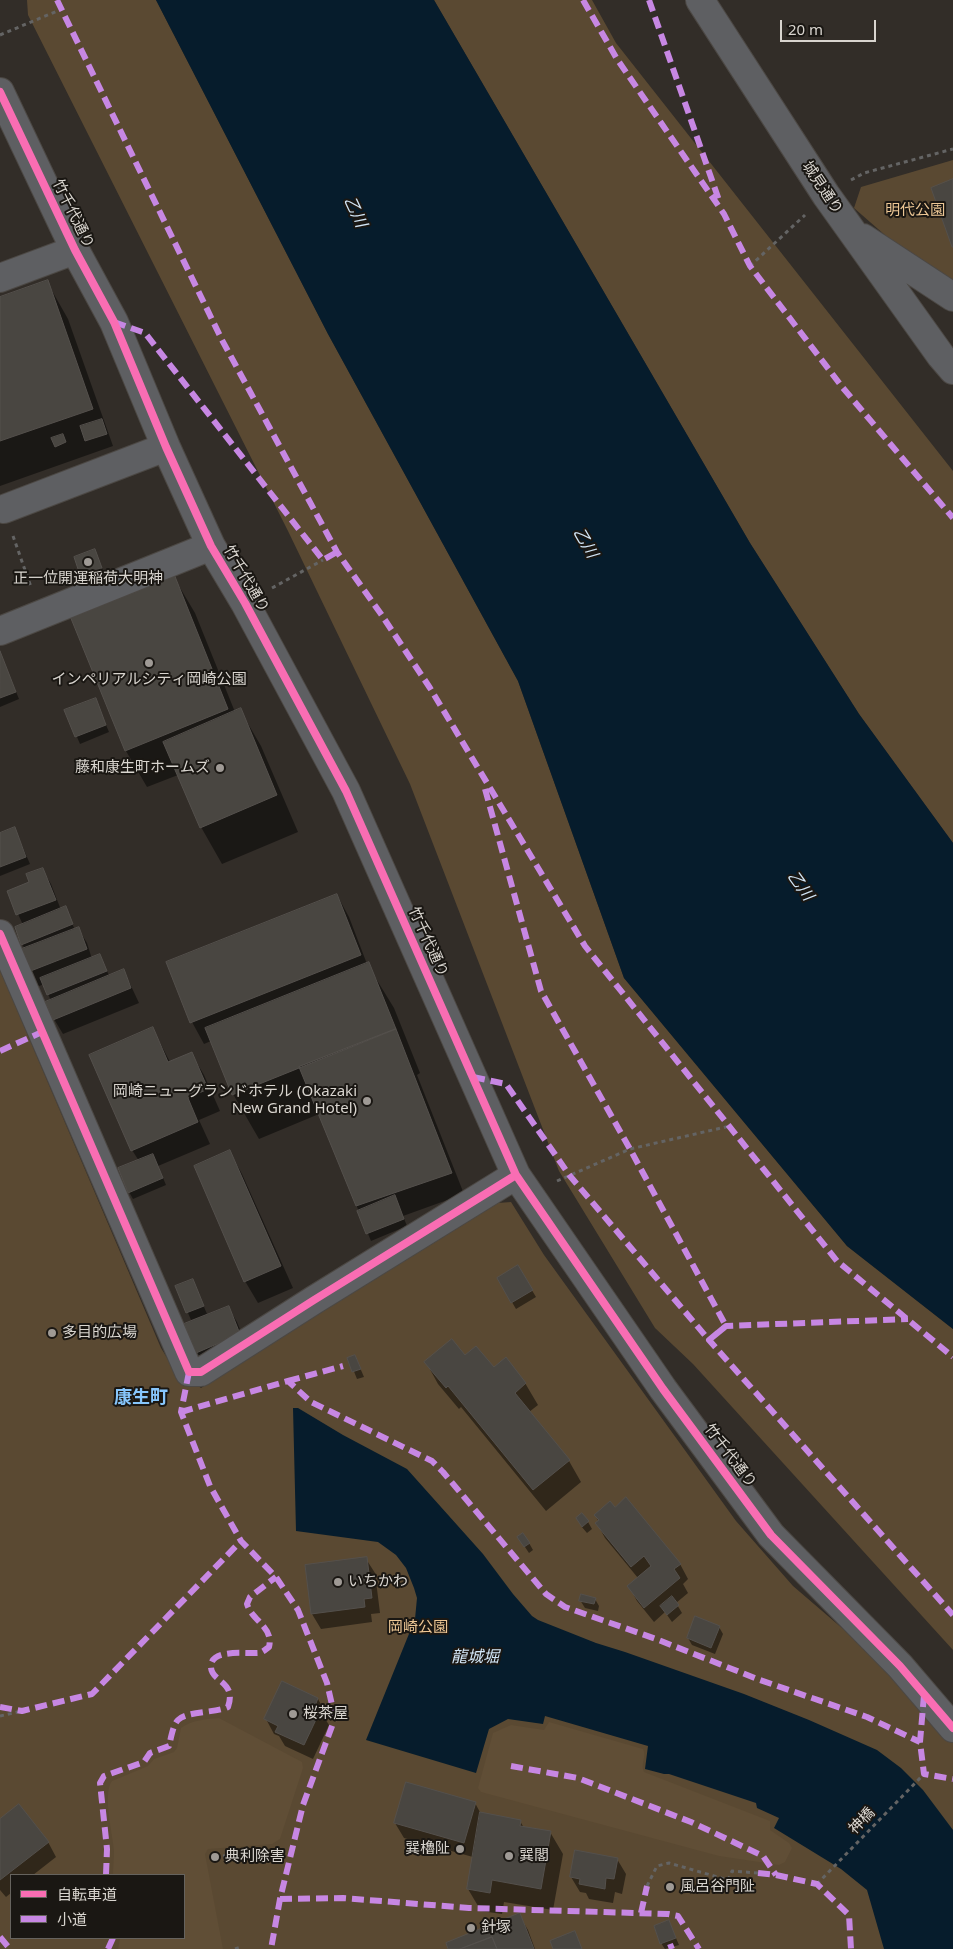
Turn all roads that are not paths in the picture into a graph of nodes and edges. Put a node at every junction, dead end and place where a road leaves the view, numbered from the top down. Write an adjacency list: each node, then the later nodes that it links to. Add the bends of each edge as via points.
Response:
1 (700, 0): 3 (street, 城見通り)
2 (0, 92): 4 (street, 竹千代通り)
3 (849, 228): 6 (street); 7 (street, 城見通り)
4 (75, 250): 5 (street); 8 (street, 竹千代通り, via 114,322)
5 (0, 278)
6 (953, 297)
7 (953, 370)
8 (166, 447): 9 (street); 10 (street, 竹千代通り)
9 (4, 509)
10 (211, 546): 11 (street); 13 (street, 竹千代通り, via 245,602 346,791)
11 (0, 631)
12 (0, 934): 13 (street, via 189,1372 201,1372)
13 (516, 1175): 14 (street, 竹千代通り, via 662,1388 771,1535 900,1666)
14 (953, 1728)

